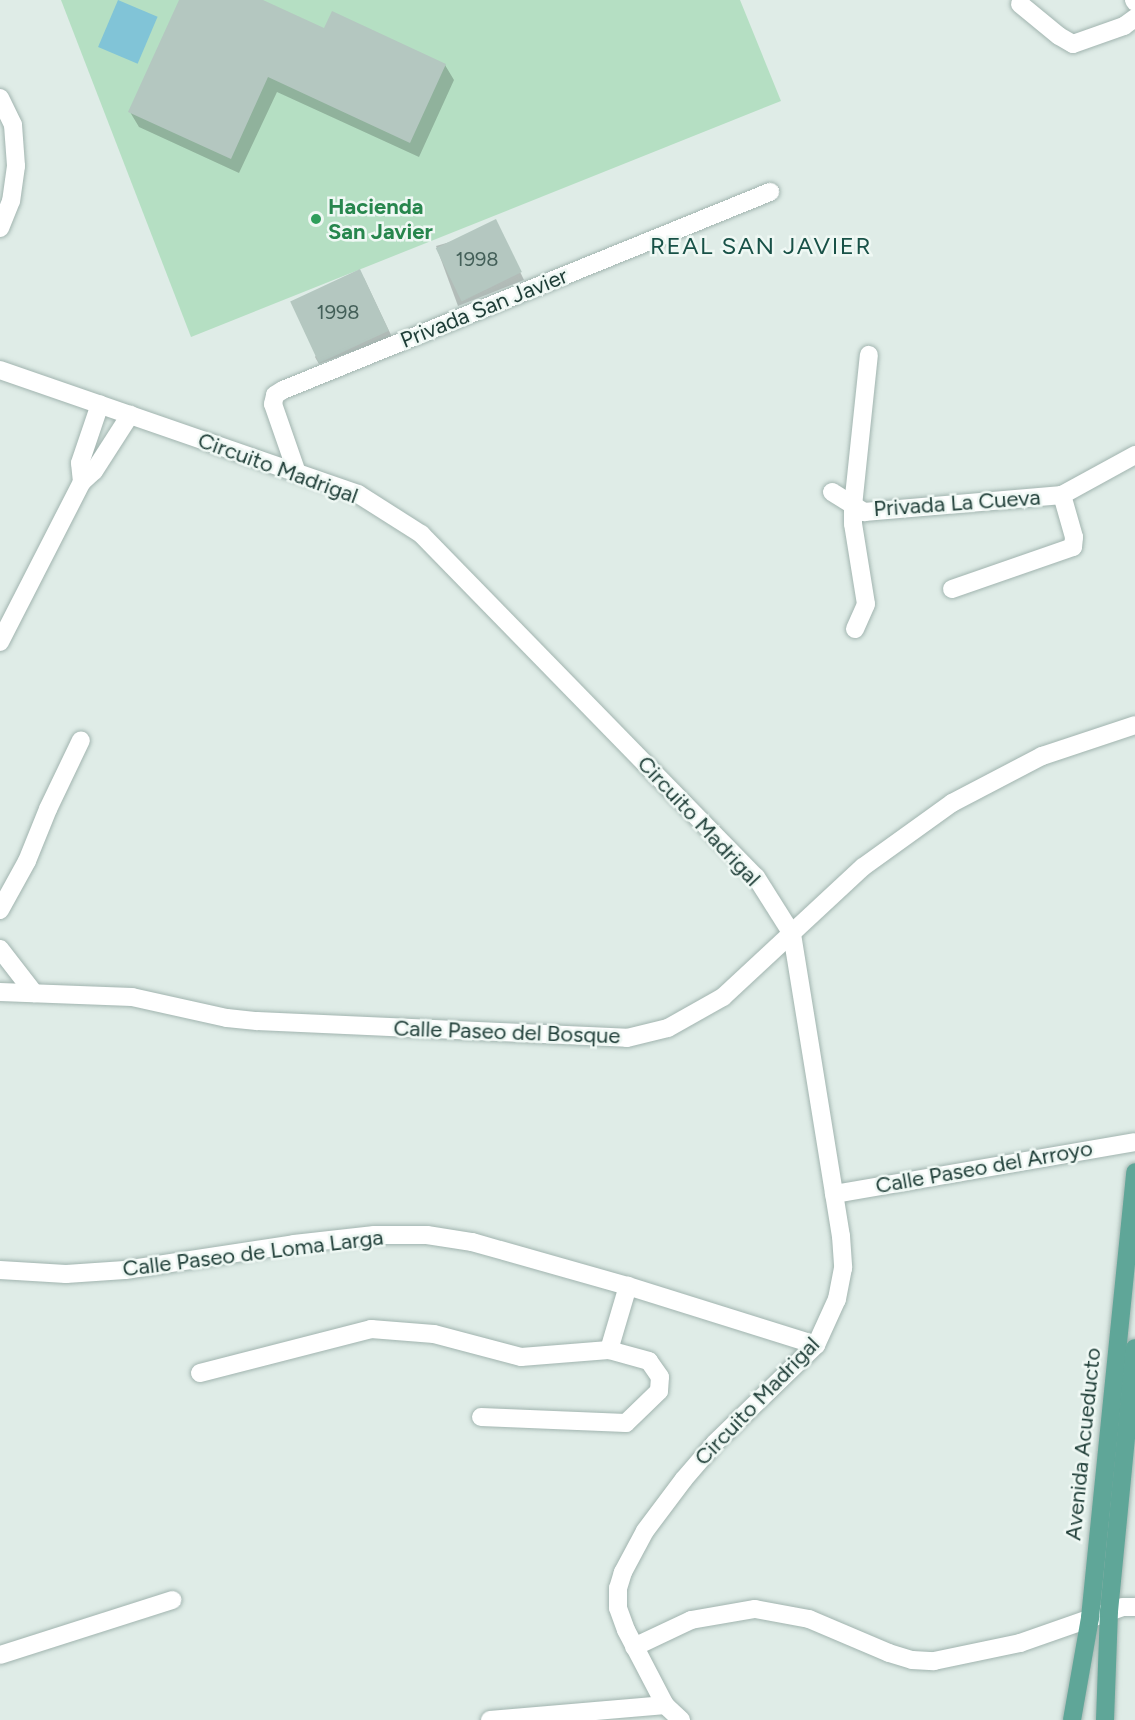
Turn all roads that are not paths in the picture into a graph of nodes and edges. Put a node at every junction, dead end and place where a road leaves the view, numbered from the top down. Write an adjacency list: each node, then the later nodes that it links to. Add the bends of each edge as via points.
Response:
1 (1020, 4): 2 (street, via 1073,44 1124,26)
2 (1135, 18)
3 (0, 98): 5 (street, via 13,125 16,166 11,201)
4 (770, 192): 11 (street, Privada San Javier, via 283,390 275,395 273,404)
5 (0, 228)
6 (869, 355): 15 (street)
7 (0, 370): 8 (street, Circuito Madrigal)
8 (100, 404): 9 (street, Circuito Madrigal); 12 (street, via 80,463)
9 (130, 415): 11 (street, Circuito Madrigal); 12 (street)
10 (1135, 455): 14 (street, Privada La Cueva)
11 (297, 473): 22 (street, Circuito Madrigal, via 358,494 421,534 756,877)
12 (82, 483): 18 (street)
13 (832, 492): 15 (street, Privada La Cueva)
14 (1062, 495): 15 (street, Privada La Cueva, via 864,512); 16 (street, Privada La Cueva, via 1074,537 1073,547)
15 (853, 506): 17 (street, Privada La Cueva, via 866,604)
16 (952, 589)
17 (855, 629)
18 (0, 642)
19 (1135, 725): 22 (street, Calle Paseo del Bosque, via 1042,756 952,803 863,867)
20 (81, 740): 21 (street, via 27,861)
21 (0, 910)
22 (792, 934): 25 (street, Calle Paseo del Bosque, via 723,997 668,1028 627,1038 256,1021 132,997); 28 (street, Circuito Madrigal)
23 (0, 949): 25 (street)
24 (0, 992): 25 (street, Calle Paseo del Bosque)
25 (34, 993)
26 (1135, 1142): 28 (street, Calle Paseo del Arroyo)
27 (1135, 1172): 39 (main road, Avenida Acueducto)
28 (834, 1194): 31 (street, Circuito Madrigal, via 843,1268 837,1299)
29 (0, 1270): 30 (street, Calle Paseo de Loma Larga, via 66,1274 125,1270 374,1235 427,1235 472,1242)
30 (628, 1286): 31 (street, Calle Paseo de Loma Larga); 33 (street)
31 (816, 1345): 40 (street, Circuito Madrigal, via 715,1443 645,1531 618,1588 618,1608)
32 (1135, 1348): 38 (main road, Avenida Acueducto)
33 (609, 1350): 34 (street, via 521,1357 434,1334 371,1329); 35 (street, via 649,1361 660,1377 659,1391 626,1423)
34 (200, 1373)
35 (481, 1417)
36 (171, 1600): 41 (street)
37 (1135, 1607): 38 (street)
38 (1109, 1611): 39 (street); 46 (main road, Avenida Acueducto)
39 (1090, 1618): 40 (street, via 1020,1643 934,1661 889,1653 809,1619 755,1610 691,1620); 45 (main road, Avenida Acueducto)
40 (634, 1647): 42 (street, Circuito Madrigal)
41 (0, 1655)
42 (665, 1705): 43 (street); 44 (street, Circuito Madrigal)
43 (490, 1720)
44 (681, 1720)
45 (1072, 1720)
46 (1104, 1720)

